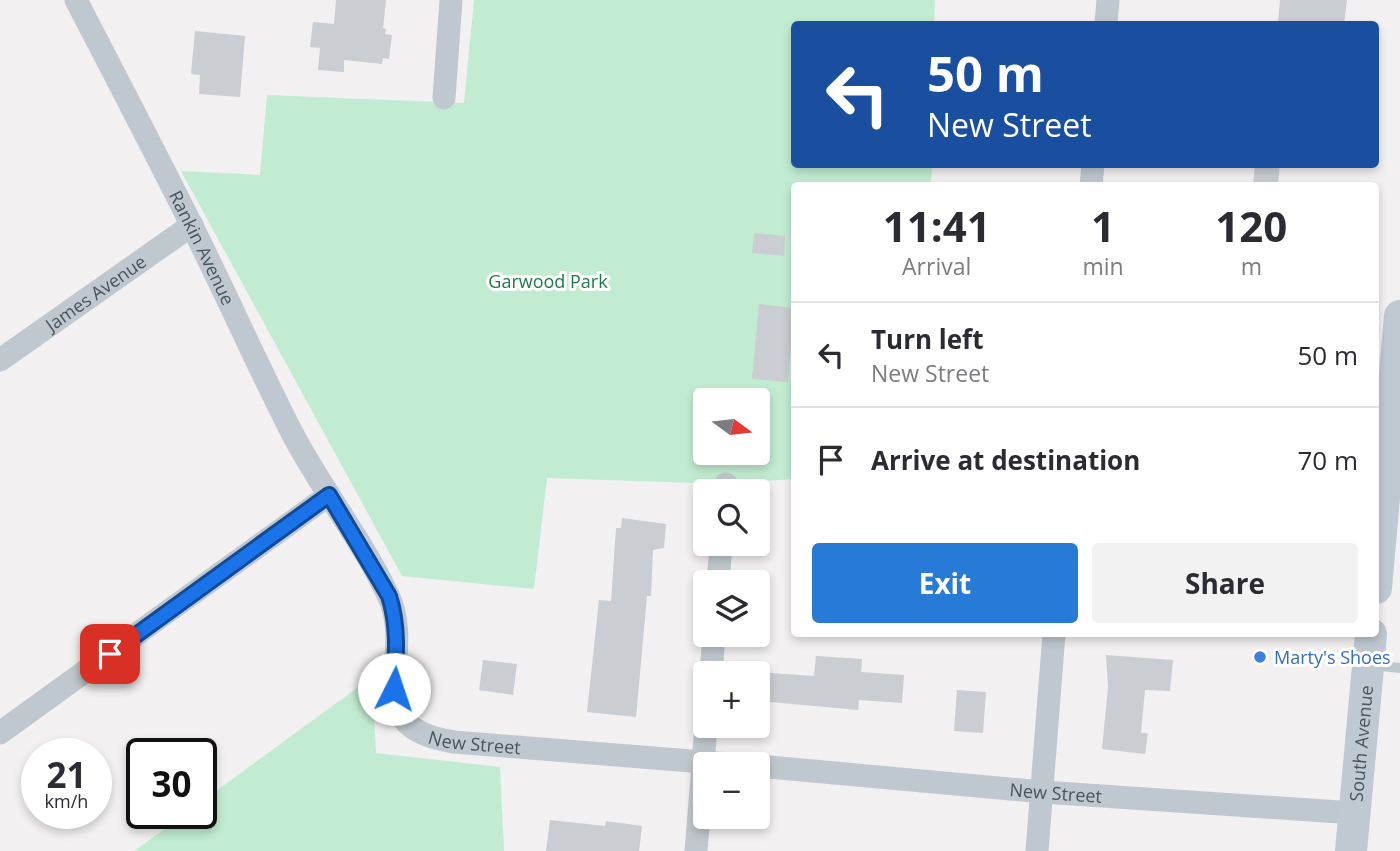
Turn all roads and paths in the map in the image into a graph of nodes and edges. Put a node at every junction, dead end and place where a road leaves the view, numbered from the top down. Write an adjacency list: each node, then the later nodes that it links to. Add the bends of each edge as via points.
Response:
1 (451, 0): 5 (street)
2 (1108, 0): 4 (street)
3 (79, 3): 6 (street, Rankin Avenue)
4 (1106, 21)
5 (444, 99)
6 (192, 225): 8 (street, James Avenue); 9 (street, Rankin Avenue, via 292,432)
7 (1399, 348): 10 (main road)
8 (0, 360)
9 (329, 495): 15 (street); 16 (street, New Street, via 389,596 397,636 397,707 414,731 426,738 454,742)
10 (1379, 557)
11 (1054, 637): 18 (street)
12 (1371, 637): 13 (main road, South Avenue)
13 (1368, 665): 14 (lane); 19 (main road, South Avenue)
14 (1400, 668)
15 (0, 733)
16 (693, 760)
17 (770, 767): 18 (street, New Street)
18 (1042, 792): 19 (street, New Street); 22 (street)
19 (1354, 813): 23 (main road, South Avenue)
20 (698, 829): 21 (street)
21 (696, 851)
22 (1037, 851)
23 (1351, 851)

